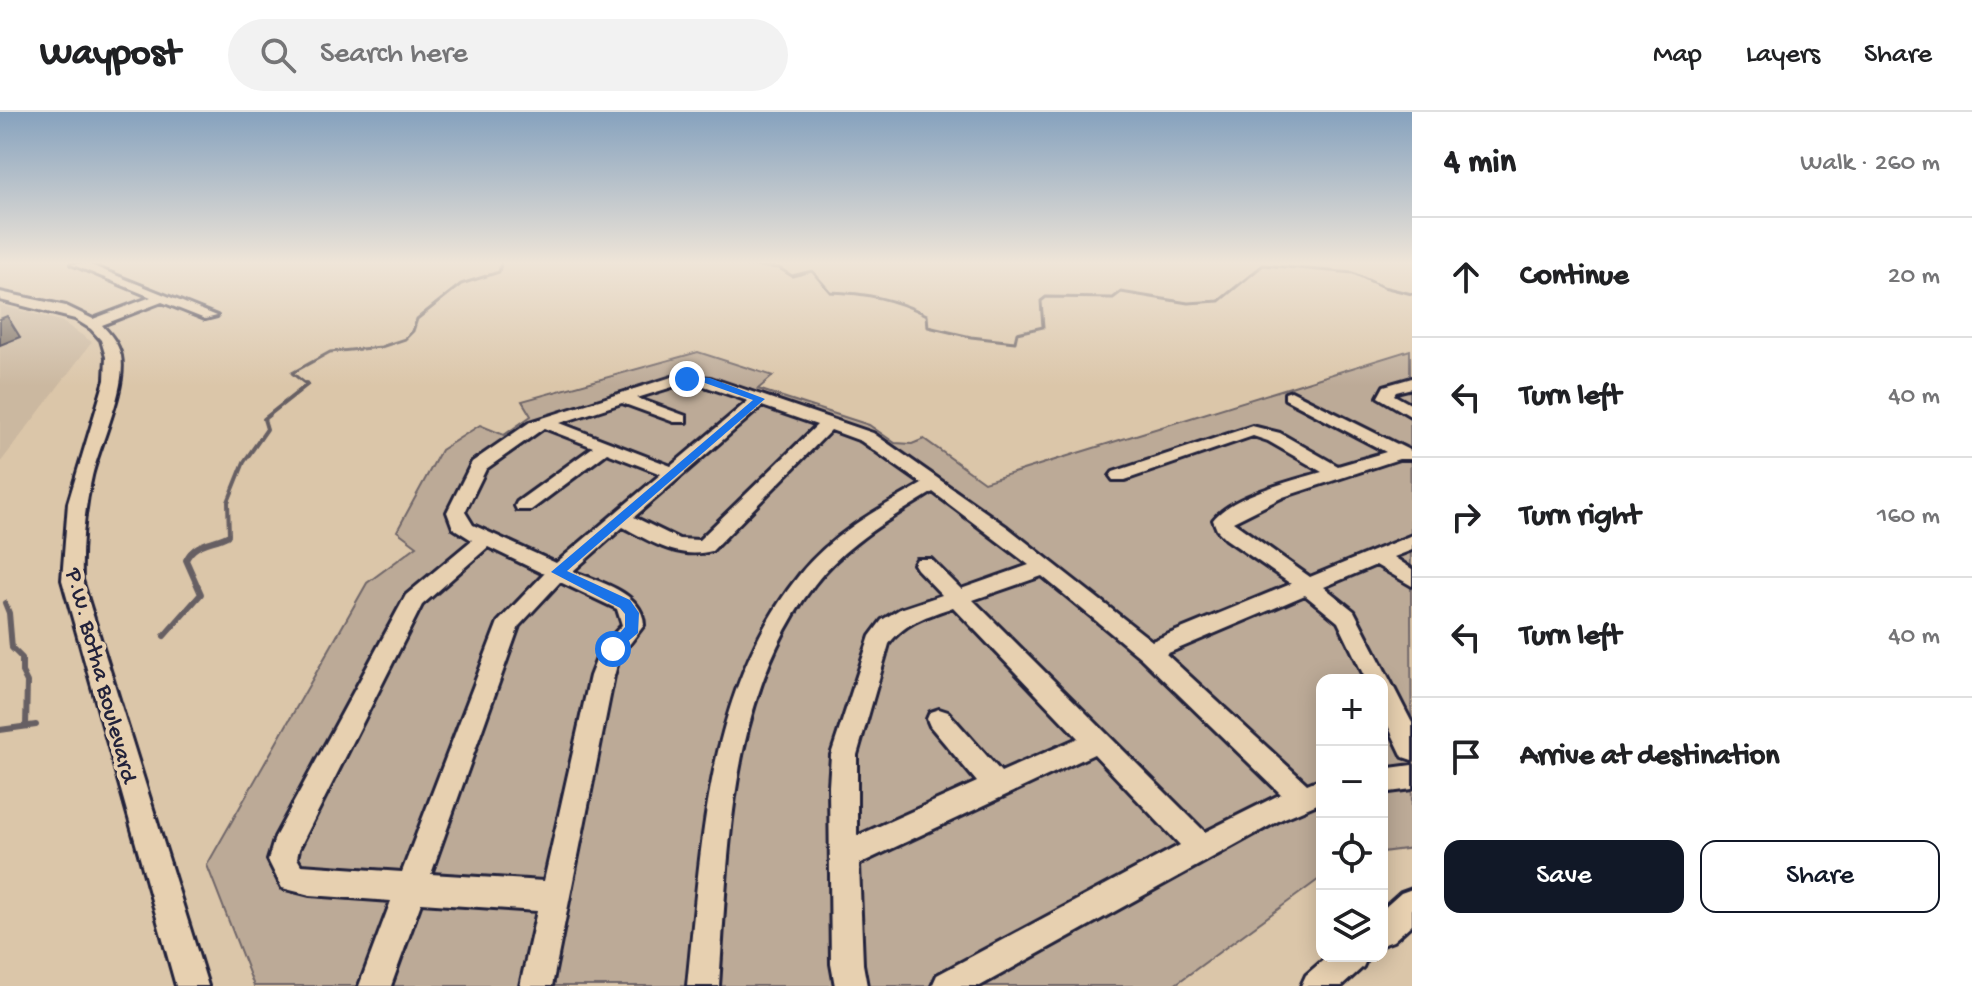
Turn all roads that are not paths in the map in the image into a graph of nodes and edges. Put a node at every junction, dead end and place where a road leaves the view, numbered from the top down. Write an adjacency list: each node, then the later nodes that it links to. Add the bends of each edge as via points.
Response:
1 (35, 305): 5 (street)
2 (142, 305): 5 (street)
3 (182, 305): 4 (street)
4 (210, 316)
5 (94, 323): 48 (street, P.W. Botha Boulevard, via 112,344 115,366 72,521 72,580)
6 (1412, 383): 10 (street, via 1389,389 1386,397)
7 (1291, 396): 15 (street)
8 (620, 397): 9 (street, via 687,379); 11 (street); 12 (street)
9 (760, 399): 13 (street); 16 (street)
10 (1412, 412)
11 (680, 419)
12 (543, 422): 14 (street); 22 (street, via 489,455 470,481 456,518)
13 (830, 422): 19 (street, via 867,437); 21 (street, via 705,546 687,549)
14 (606, 446): 16 (street); 20 (street)
15 (1406, 456): 17 (street)
16 (674, 473): 21 (street)
17 (1339, 474): 18 (street, via 1274,437 1252,431); 29 (street, via 1257,501 1223,520 1233,534)
18 (1119, 476)
19 (934, 484): 26 (street); 51 (street, via 895,502 835,546 776,621 749,675 730,742)
20 (524, 506)
21 (621, 518): 27 (street)
22 (486, 538): 27 (street); 43 (street, via 426,587 407,610 282,860 292,878)
23 (1412, 542): 24 (street)
24 (1377, 556): 28 (street); 29 (street)
25 (924, 564): 30 (street)
26 (1046, 567): 30 (street); 31 (street)
27 (558, 572): 43 (street, via 509,622); 44 (street, via 625,604 634,621 608,657 602,676)
28 (1412, 579)
29 (1307, 585): 31 (street); 32 (street, via 1346,617)
30 (958, 598): 35 (street); 42 (street, via 898,621 878,642 844,755)
31 (1149, 652): 40 (street)
32 (1375, 674)
33 (1388, 700): 36 (street)
34 (939, 719): 39 (street)
35 (1097, 741): 39 (street); 41 (street)
36 (1412, 749)
37 (1412, 777): 38 (street)
38 (1388, 780)
39 (997, 786): 42 (street)
40 (1312, 793): 41 (street)
41 (1202, 848): 53 (street)
42 (844, 856): 52 (street)
43 (412, 887): 44 (street); 49 (street)
44 (555, 897): 50 (street)
45 (1412, 904): 46 (street)
46 (1388, 925)
47 (1345, 962): 54 (street)
48 (192, 986)
49 (375, 986)
50 (536, 986)
51 (703, 986)
52 (851, 986)
53 (948, 986)
54 (1317, 986)

